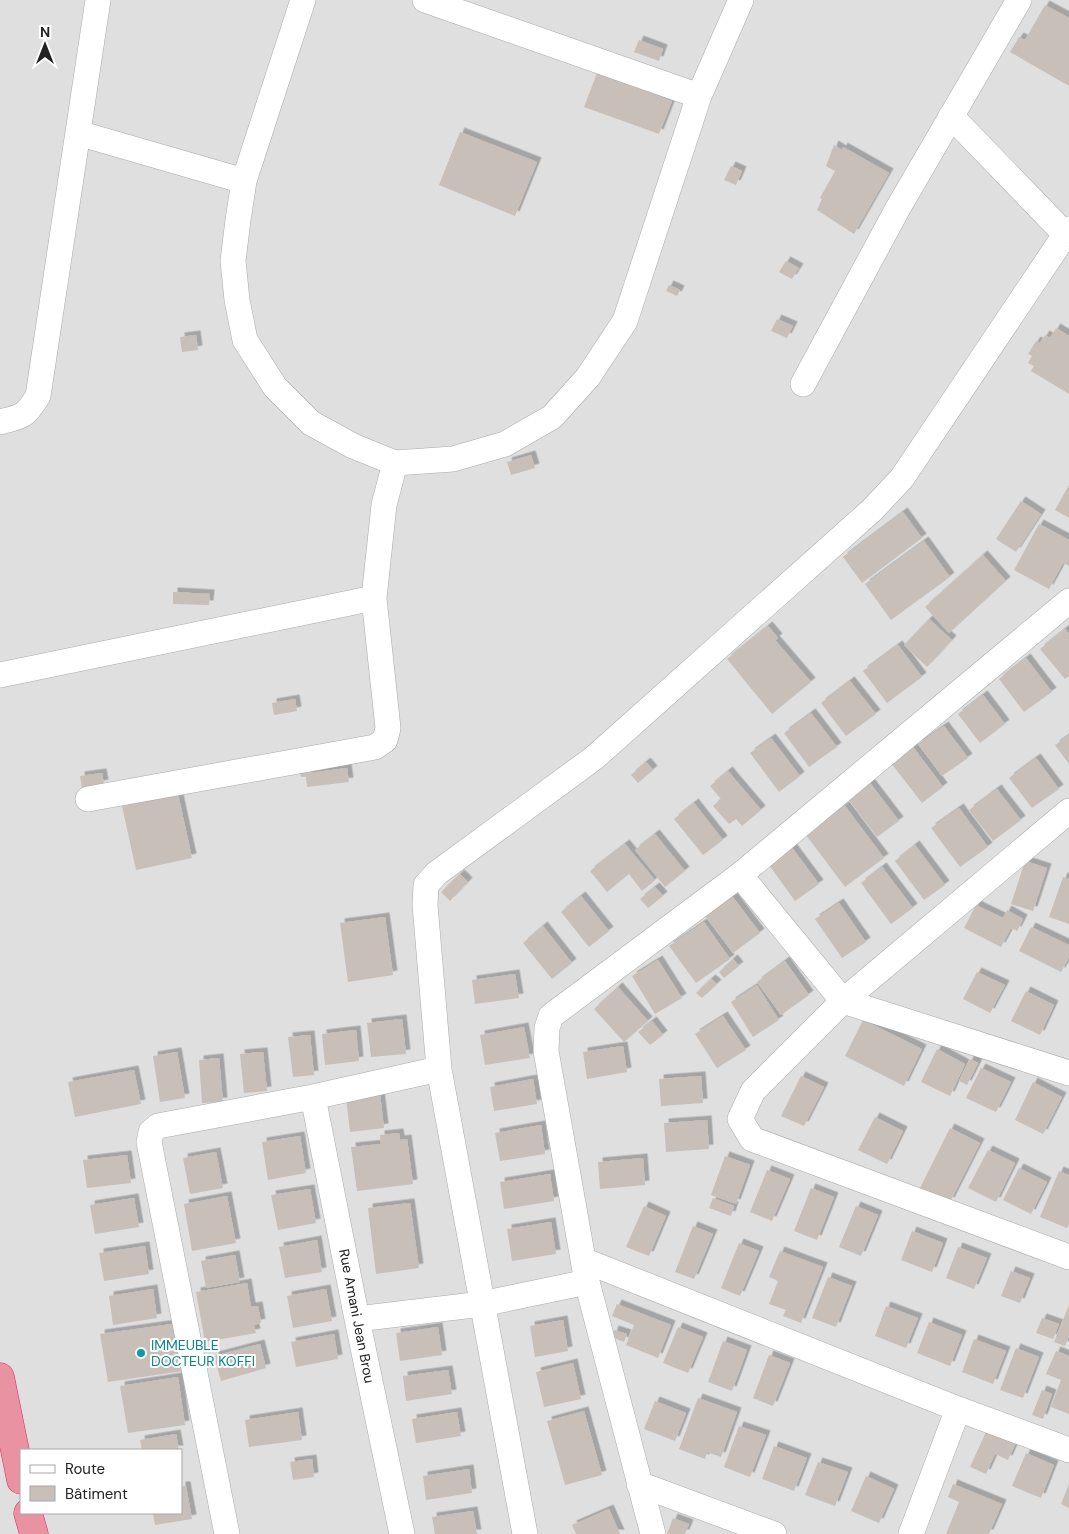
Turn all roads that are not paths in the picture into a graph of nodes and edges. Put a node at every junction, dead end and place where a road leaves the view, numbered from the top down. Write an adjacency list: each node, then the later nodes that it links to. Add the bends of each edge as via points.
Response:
1 (98, 0): 8 (street)
2 (303, 0): 9 (street)
3 (425, 0): 6 (street)
4 (741, 0): 6 (street)
5 (1018, 0): 7 (street)
6 (699, 96): 13 (street, via 625,321 588,377 552,417 505,444 453,459)
7 (952, 116): 10 (street); 11 (street)
8 (78, 133): 9 (street); 12 (street, via 38,396 28,412)
9 (244, 181): 13 (street, via 233,261 245,340 275,387 311,423 353,446)
10 (1067, 231): 21 (street, via 902,478 872,510 594,758 437,873 426,885)
11 (803, 384)
12 (0, 422)
13 (395, 462): 14 (street, via 384,505)
14 (374, 598): 16 (street); 17 (street, via 388,728 385,740 375,747)
15 (1069, 601): 19 (street)
16 (0, 675)
17 (88, 799)
18 (1069, 811): 20 (street)
19 (740, 875): 20 (street); 25 (street, via 551,1016 546,1051)
20 (843, 1001): 22 (street); 24 (street, via 753,1091 740,1119 752,1139)
21 (439, 1069): 23 (street); 26 (street)
22 (1069, 1073)
23 (313, 1097): 27 (street, Rue Amani Jean Brou); 35 (street, via 158,1126 151,1132 149,1142)
24 (1069, 1257)
25 (585, 1271): 26 (street); 29 (street); 32 (street)
26 (482, 1304): 27 (street); 37 (street)
27 (357, 1319): 36 (street, Rue Amani Jean Brou)
28 (0, 1377): 31 (highway)
29 (958, 1409): 30 (street); 40 (street)
30 (1069, 1450)
31 (20, 1475)
32 (639, 1484): 38 (street); 39 (street)
33 (28, 1514): 34 (highway)
34 (34, 1534)
35 (226, 1534)
36 (402, 1534)
37 (525, 1534)
38 (652, 1534)
39 (774, 1534)
40 (911, 1534)

